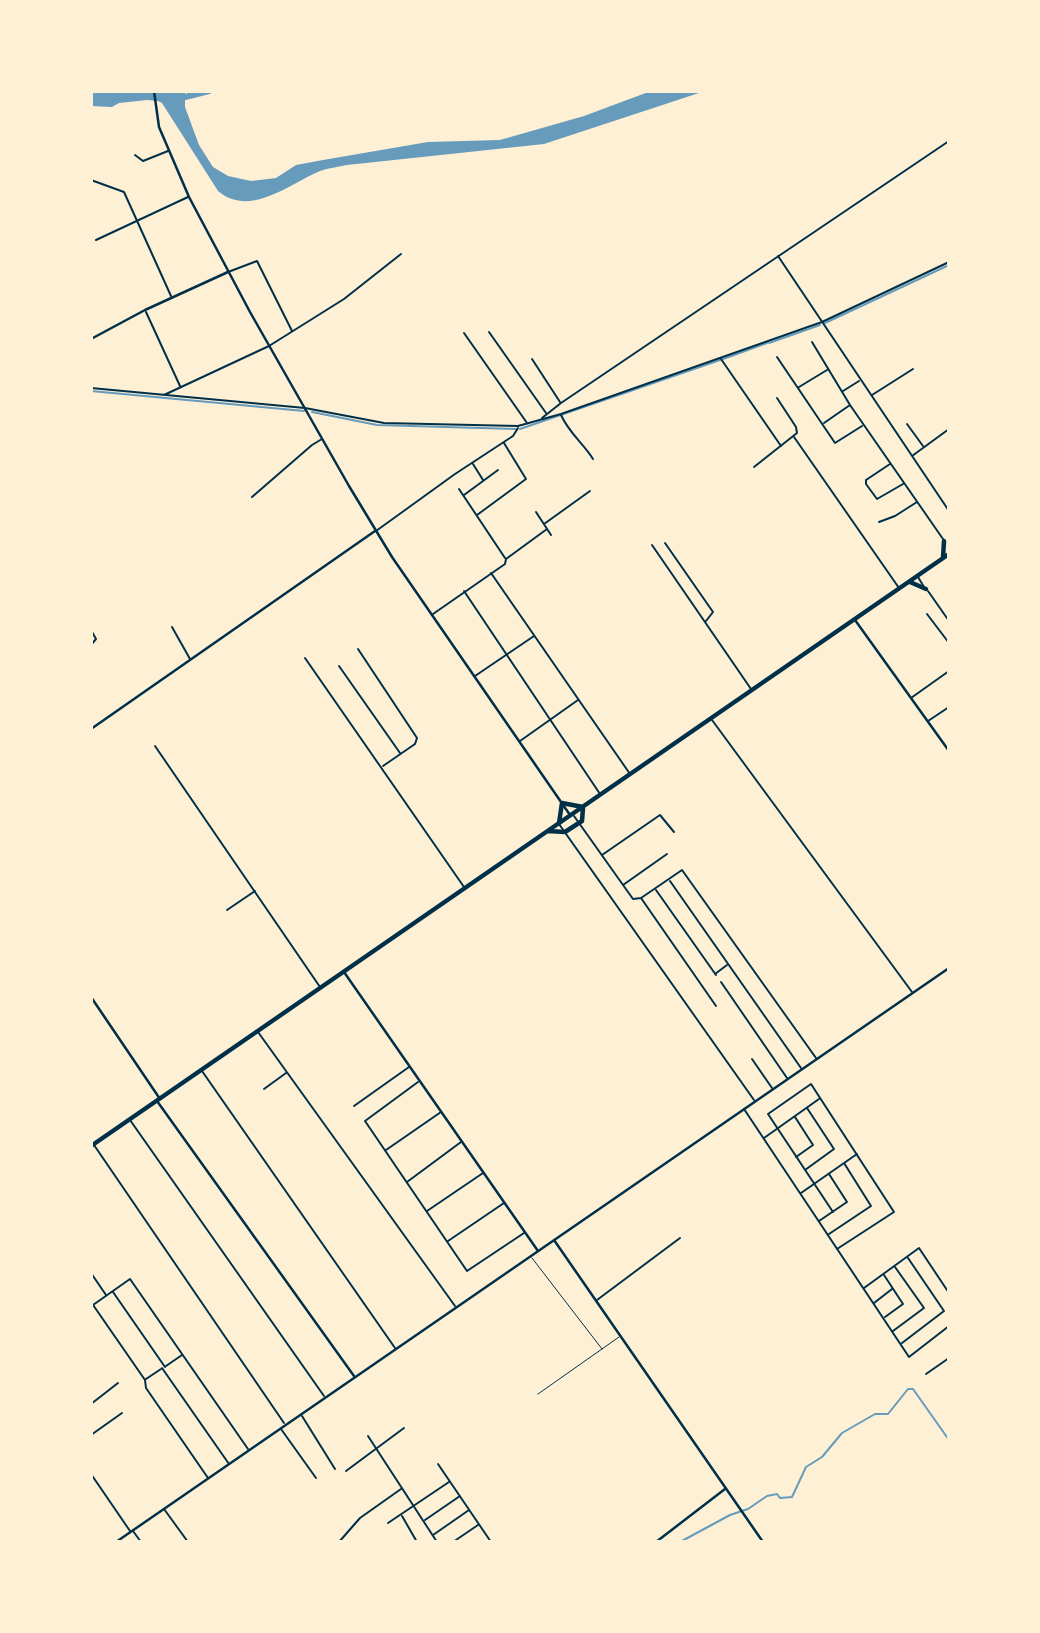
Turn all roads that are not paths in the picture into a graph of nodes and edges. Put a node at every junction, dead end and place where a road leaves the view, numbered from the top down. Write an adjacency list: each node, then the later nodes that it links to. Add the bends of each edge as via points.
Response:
1 (154, 91): 3 (main road, via 159,127)
2 (949, 141): 10 (street)
3 (169, 150): 4 (street, via 143,161); 6 (main road)
4 (135, 155)
5 (91, 180): 7 (street, via 124,192)
6 (189, 197): 7 (street); 12 (main road)
7 (137, 221): 8 (street); 13 (street)
8 (96, 240)
9 (401, 254): 17 (street)
10 (778, 257): 15 (street); 35 (street)
11 (949, 262): 15 (street)
12 (228, 272): 13 (main road); 17 (street, via 257,261); 21 (main road)
13 (172, 298): 14 (main road)
14 (145, 310): 19 (main road); 28 (street)
15 (822, 322): 23 (street); 27 (street)
16 (489, 331): 38 (street)
17 (292, 332): 21 (street)
18 (464, 333): 41 (street)
19 (91, 339)
20 (812, 342): 25 (street)
21 (269, 346): 28 (street); 37 (main road)
22 (777, 357): 29 (street)
23 (720, 358): 39 (street); 50 (street)
24 (532, 359): 35 (street)
25 (828, 369): 29 (street); 31 (street)
26 (913, 369): 33 (street)
27 (860, 380): 31 (street); 33 (street)
28 (181, 387): 32 (street)
29 (798, 387): 42 (street)
30 (91, 388): 32 (street)
31 (842, 392): 36 (street)
32 (163, 395): 37 (street)
33 (871, 395): 52 (street)
34 (777, 398): 47 (street, via 796,429)
35 (561, 403): 38 (street)
36 (850, 405): 42 (street); 44 (street)
37 (305, 408): 45 (street, via 384,423); 48 (main road)
38 (547, 414): 40 (street)
39 (562, 416): 40 (street); 53 (street)
40 (541, 420): 41 (street)
41 (528, 424): 45 (street)
42 (823, 424): 44 (street, via 835,443)
43 (907, 424): 51 (street)
44 (864, 425): 55 (street)
45 (519, 426): 49 (street, via 515,435)
46 (949, 429): 51 (street)
47 (794, 437): 50 (street); 83 (street)
48 (323, 439): 63 (street); 71 (main road)
49 (503, 442): 54 (street); 67 (street, via 526,479)
50 (781, 446): 56 (street)
51 (923, 447): 52 (street)
52 (911, 456): 65 (street)
53 (593, 459)
54 (472, 462): 58 (street); 71 (street)
55 (890, 464): 59 (street); 59 (street, via 866,480 870,491 879,499)
56 (754, 467)
57 (498, 470): 58 (street)
58 (484, 481): 62 (street)
59 (904, 484): 64 (street)
60 (459, 489): 62 (street)
61 (590, 492): 69 (street)
62 (463, 495): 67 (street)
63 (252, 497)
64 (917, 502): 68 (street); 73 (street)
65 (949, 511)
66 (536, 512): 69 (street)
67 (477, 515): 79 (street)
68 (879, 522)
69 (544, 524): 70 (street)
70 (547, 529): 72 (street); 79 (street)
71 (375, 531): 87 (main road); 99 (main road)
72 (551, 535)
73 (944, 541): 76 (street); 78 (highway)
74 (665, 543): 90 (street, via 713,612)
75 (652, 545): 90 (street)
76 (949, 548)
77 (949, 554): 78 (highway)
78 (943, 558): 81 (highway)
79 (506, 559): 80 (street)
80 (491, 573): 85 (street); 93 (street)
81 (917, 576): 82 (highway); 84 (street)
82 (909, 582): 83 (highway); 84 (highway)
83 (900, 588): 88 (highway)
84 (926, 589): 89 (street)
85 (464, 591): 87 (street); 97 (street)
86 (927, 614): 94 (street)
87 (432, 615): 102 (main road)
88 (855, 619): 103 (highway); 104 (main road)
89 (949, 621)
90 (705, 622): 103 (street)
91 (172, 627): 99 (street)
92 (91, 630): 95 (street, via 96,639)
93 (535, 635): 97 (street); 105 (street)
94 (949, 643)
95 (91, 645)
96 (358, 649): 114 (street, via 418,738)
97 (507, 655): 102 (street); 108 (street)
98 (304, 658): 115 (street)
99 (191, 660): 110 (main road)
100 (339, 666): 114 (street)
101 (949, 671): 104 (street)
102 (475, 676): 111 (main road)
103 (752, 690): 107 (highway)
104 (911, 698): 109 (main road)
105 (579, 699): 108 (street); 116 (street)
106 (949, 707): 109 (street)
107 (711, 718): 116 (highway); 140 (street)
108 (550, 719): 111 (street); 117 (street)
109 (927, 721): 113 (main road)
110 (91, 729)
111 (520, 741): 118 (main road)
112 (155, 746): 132 (street)
113 (949, 751)
114 (400, 754): 115 (street)
115 (381, 767): 130 (street)
116 (630, 775): 117 (highway)
117 (601, 795): 119 (highway)
118 (562, 803): 119 (highway); 120 (main road); 122 (highway)
119 (583, 807): 120 (highway); 121 (highway)
120 (572, 815): 121 (street); 122 (highway)
121 (579, 823): 124 (highway); 127 (street)
122 (559, 824): 123 (highway); 124 (street)
123 (547, 831): 124 (highway); 130 (highway)
124 (565, 832): 156 (street)
125 (674, 832): 127 (street, via 660,815)
126 (667, 854): 129 (street)
127 (601, 856): 129 (street)
128 (669, 879): 131 (street); 135 (street); 145 (street, via 682,870)
129 (622, 885): 133 (street, via 633,899)
130 (464, 888): 137 (highway)
131 (655, 888): 133 (street); 135 (street, via 715,974)
132 (255, 891): 134 (street); 139 (street)
133 (641, 898): 142 (street)
134 (227, 910)
135 (728, 964): 147 (street)
136 (949, 968): 140 (main road)
137 (344, 972): 139 (highway); 146 (main road)
138 (720, 982): 150 (street)
139 (320, 988): 143 (highway)
140 (913, 993): 145 (main road)
141 (91, 998): 155 (main road)
142 (716, 1006)
143 (258, 1032): 148 (highway); 149 (street)
144 (752, 1059): 153 (street)
145 (816, 1059): 147 (main road)
146 (409, 1067): 151 (main road); 157 (street)
147 (802, 1069): 150 (main road)
148 (201, 1070): 155 (highway); 207 (street)
149 (286, 1072): 152 (street); 201 (street)
150 (788, 1078): 153 (main road)
151 (419, 1081): 160 (main road); 167 (street, via 365,1121)
152 (264, 1089)
153 (772, 1089): 156 (main road)
154 (820, 1098): 159 (street); 163 (street, via 811,1084 768,1114); 168 (street)
155 (159, 1100): 162 (highway); 213 (main road)
156 (754, 1101): 158 (main road)
157 (354, 1106)
158 (744, 1108): 164 (street); 184 (main road)
159 (807, 1108): 161 (street); 171 (street, via 834,1149)
160 (441, 1112): 165 (main road); 167 (street)
161 (795, 1116): 163 (street); 169 (street, via 813,1145)
162 (129, 1119): 166 (highway); 217 (street)
163 (778, 1129): 164 (street); 169 (street)
164 (764, 1139): 176 (street)
165 (462, 1141): 172 (main road); 174 (street)
166 (92, 1145): 221 (street)
167 (385, 1151): 174 (street)
168 (857, 1154): 170 (street); 186 (street, via 894,1212)
169 (796, 1157): 171 (street)
170 (844, 1163): 173 (street); 182 (street, via 870,1206)
171 (805, 1170): 175 (street)
172 (484, 1172): 177 (main road); 178 (street)
173 (829, 1174): 175 (street); 179 (street, via 847,1202)
174 (407, 1182): 178 (street)
175 (814, 1184): 176 (street); 179 (street)
176 (800, 1193): 180 (street)
177 (505, 1202): 181 (main road); 185 (street)
178 (427, 1212): 185 (street)
179 (833, 1212): 180 (street)
180 (819, 1221): 182 (street)
181 (525, 1232): 185 (street, via 467,1271); 187 (main road)
182 (828, 1235): 186 (street)
183 (680, 1238): 198 (street)
184 (554, 1240): 187 (main road); 198 (main road)
185 (447, 1242)
186 (837, 1249): 193 (street)
187 (538, 1251): 188 (main road)
188 (531, 1256): 201 (main road); 208 (lane)
189 (907, 1257): 190 (street); 196 (street, via 919,1248); 206 (street, via 944,1311)
190 (895, 1266): 192 (street); 204 (street, via 924,1308)
191 (91, 1273): 197 (street)
192 (883, 1274): 193 (street); 194 (street)
193 (864, 1289): 200 (street)
194 (893, 1289): 200 (street); 202 (street, via 903,1304)
195 (112, 1291): 197 (street); 209 (street, via 130,1279); 211 (street)
196 (949, 1293)
197 (106, 1295): 199 (street)
198 (596, 1301): 205 (main road)
199 (92, 1303): 214 (street)
200 (873, 1303): 202 (street)
201 (455, 1307): 207 (main road)
202 (883, 1319): 204 (street)
203 (949, 1326): 206 (street, via 909,1357)
204 (892, 1331): 206 (street)
205 (620, 1336): 208 (lane); 237 (main road)
206 (901, 1344)
207 (395, 1348): 213 (main road)
208 (602, 1349): 216 (lane)
209 (183, 1354): 211 (street); 227 (street)
210 (949, 1358): 212 (street)
211 (163, 1367): 214 (street); 228 (street)
212 (926, 1374)
213 (354, 1376): 217 (main road)
214 (145, 1380): 233 (street)
215 (118, 1383): 218 (street)
216 (538, 1394)
217 (325, 1398): 220 (main road)
218 (91, 1404)
219 (122, 1413): 224 (street)
220 (300, 1414): 221 (main road); 230 (street)
221 (285, 1425): 223 (main road)
222 (404, 1427): 226 (street)
223 (280, 1428): 227 (main road); 234 (street)
224 (91, 1435)
225 (368, 1436): 226 (street)
226 (376, 1448): 231 (street); 236 (street)
227 (249, 1450): 228 (main road)
228 (229, 1464): 233 (main road)
229 (438, 1464): 235 (street)
230 (335, 1469)
231 (345, 1471)
232 (91, 1474): 246 (street)
233 (208, 1478): 240 (main road)
234 (316, 1478)
235 (450, 1482): 238 (street); 239 (street)
236 (402, 1488): 239 (street); 252 (street, via 357,1520)
237 (725, 1489): 257 (main road); 258 (main road)
238 (460, 1496): 241 (street); 243 (street)
239 (414, 1506): 242 (street); 243 (street)
240 (163, 1508): 246 (main road); 251 (street)
241 (469, 1510): 245 (street); 247 (street)
242 (401, 1515): 244 (street); 253 (street)
243 (424, 1521): 247 (street)
244 (388, 1523)
245 (479, 1524): 248 (street); 255 (street)
246 (132, 1531): 249 (main road); 250 (street)
247 (433, 1536): 254 (street)
248 (490, 1540): 256 (street)
249 (116, 1542)
250 (141, 1542)
251 (188, 1542)
252 (339, 1542)
253 (417, 1542)
254 (437, 1542)
255 (453, 1542)
256 (484, 1542)
257 (656, 1542)
258 (763, 1542)

